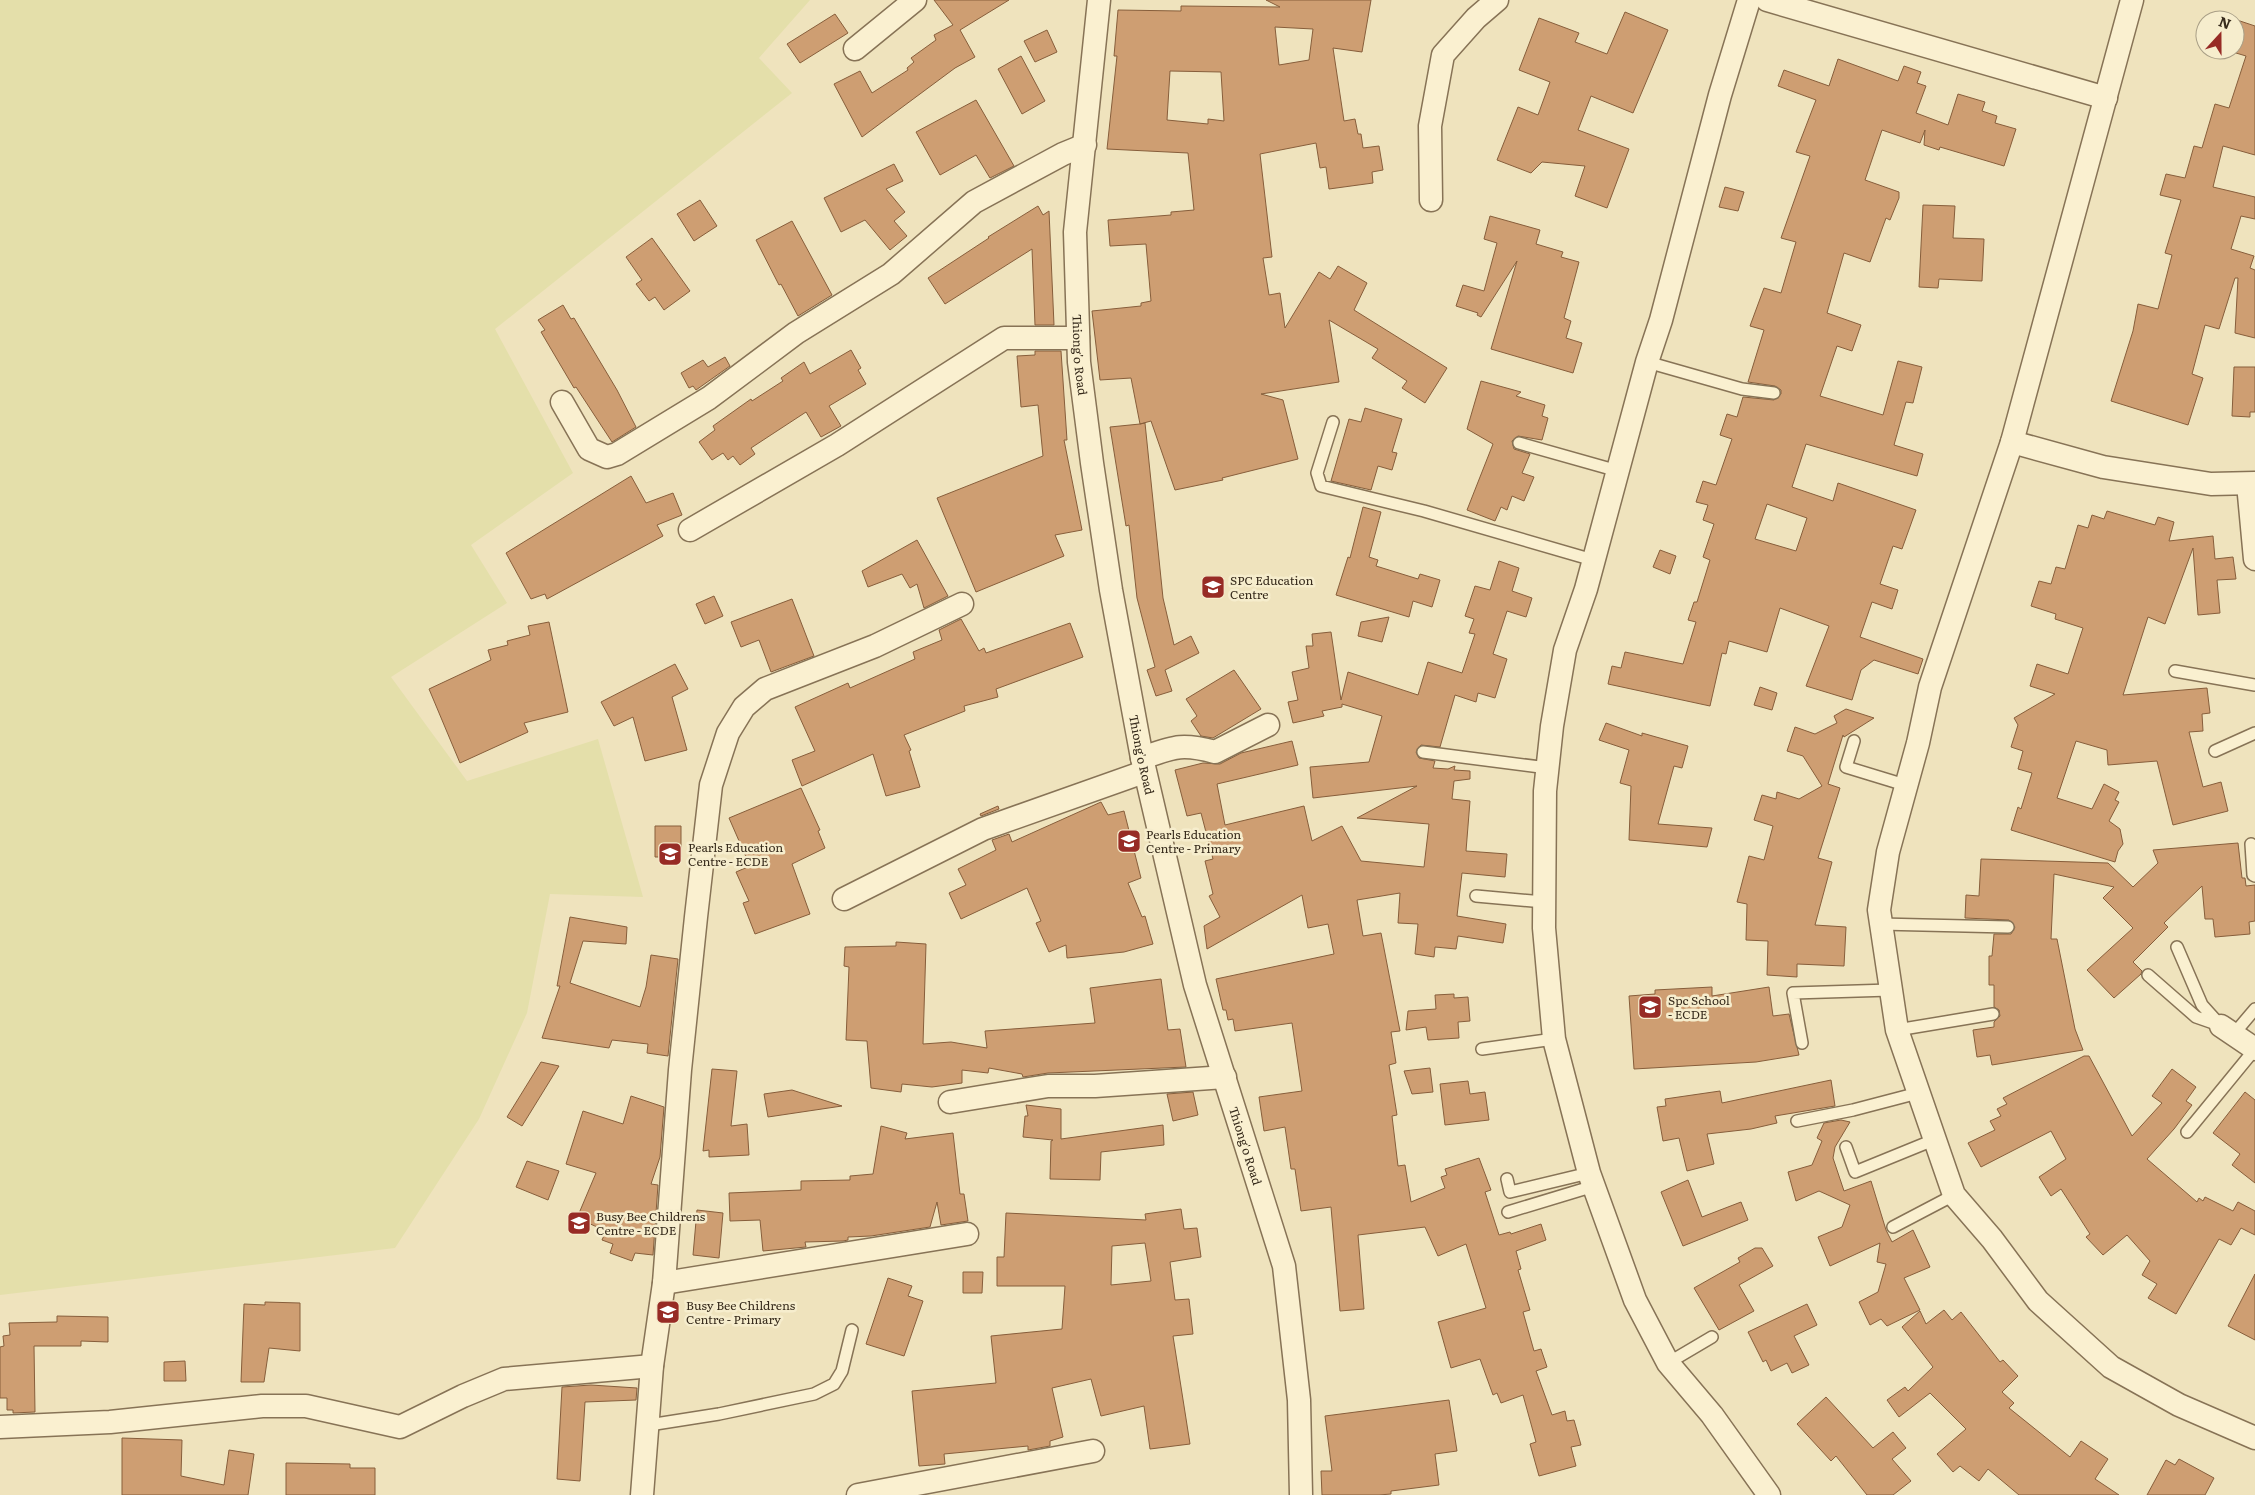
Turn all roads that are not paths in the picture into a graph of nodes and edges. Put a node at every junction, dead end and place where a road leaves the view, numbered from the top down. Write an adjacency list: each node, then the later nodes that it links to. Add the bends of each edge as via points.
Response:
1 (915, 0): 7 (street)
2 (1099, 0): 9 (street, Thiong'o Road)
3 (1497, 0): 10 (street, via 1443,55 1430,126)
4 (1749, 0): 12 (street)
5 (1768, 0): 8 (street)
6 (2132, 0): 8 (street)
7 (855, 49)
8 (2106, 98): 17 (street)
9 (1084, 145): 11 (street, Thiong'o Road, via 1075,232); 14 (street, via 974,202 891,274 796,333 709,398 617,454 607,458 589,449)
10 (1431, 200)
11 (1078, 338): 20 (street, via 1004,338 837,444); 31 (street, Thiong'o Road, via 1111,590)
12 (1647, 362): 13 (lane, via 1742,389); 18 (street)
13 (1774, 394)
14 (562, 402)
15 (1333, 422): 22 (lane, via 1317,473 1321,486)
16 (1519, 442): 18 (lane)
17 (2012, 442): 19 (street, via 2102,468 2211,484); 33 (street, via 1930,686)
18 (1618, 471): 22 (street)
19 (2252, 484): 21 (street)
20 (690, 530)
21 (2255, 559)
22 (1593, 560): 32 (street, via 1566,650)
23 (962, 604): 65 (street, via 874,646 766,689 744,707 728,733 711,785 680,1070)
24 (2174, 671): 25 (lane)
25 (2255, 685)
26 (1268, 725): 31 (street, via 1215,752 1192,746 1171,748)
27 (2255, 733): 29 (lane)
28 (1854, 740): 33 (lane, via 1846,767)
29 (2215, 751)
30 (1423, 752): 32 (lane)
31 (1143, 765): 37 (street, via 983,828); 52 (street, Thiong'o Road, via 1195,985)
32 (1548, 768): 38 (street)
33 (1905, 785): 39 (street, via 1888,852 1879,910)
34 (2251, 844): 35 (lane)
35 (2255, 876)
36 (1476, 896): 38 (lane)
37 (844, 899)
38 (1544, 902): 48 (street)
39 (1880, 924): 40 (lane); 43 (street)
40 (2008, 927)
41 (2177, 948): 47 (lane, via 2202,1005)
42 (2148, 975): 47 (lane, via 2196,1017)
43 (1890, 990): 46 (street); 49 (lane, via 1793,993)
44 (2255, 1009): 47 (lane)
45 (1992, 1014): 46 (lane)
46 (1897, 1030): 53 (street)
47 (2227, 1031): 51 (street)
48 (1554, 1039): 50 (lane); 60 (street)
49 (1802, 1043)
50 (1482, 1049)
51 (2255, 1049): 56 (lane)
52 (1225, 1077): 54 (street, via 1048,1086); 76 (street, Thiong'o Road, via 1284,1266 1300,1400)
53 (1918, 1093): 55 (lane); 57 (street)
54 (950, 1102)
55 (1798, 1121)
56 (2187, 1132)
57 (1936, 1139): 58 (lane, via 1855,1172); 61 (street)
58 (1846, 1147)
59 (1507, 1179): 60 (lane, via 1510,1192)
60 (1592, 1180): 62 (lane); 68 (street, via 1634,1300)
61 (1954, 1195): 63 (lane); 72 (street, via 2038,1301 2111,1367 2179,1405)
62 (1508, 1212)
63 (1893, 1227)
64 (967, 1234): 65 (street)
65 (664, 1283): 69 (street)
66 (852, 1330): 70 (lane, via 842,1371 834,1384 814,1394)
67 (1712, 1337): 68 (lane)
68 (1668, 1364): 77 (street, via 1712,1415)
69 (652, 1366): 70 (street); 71 (street, via 504,1379 400,1427 306,1406 262,1406 110,1422)
70 (649, 1425): 74 (street)
71 (0, 1427)
72 (2255, 1438)
73 (1092, 1451): 75 (street)
74 (642, 1495)
75 (858, 1495)
76 (1301, 1495)
77 (1769, 1495)

